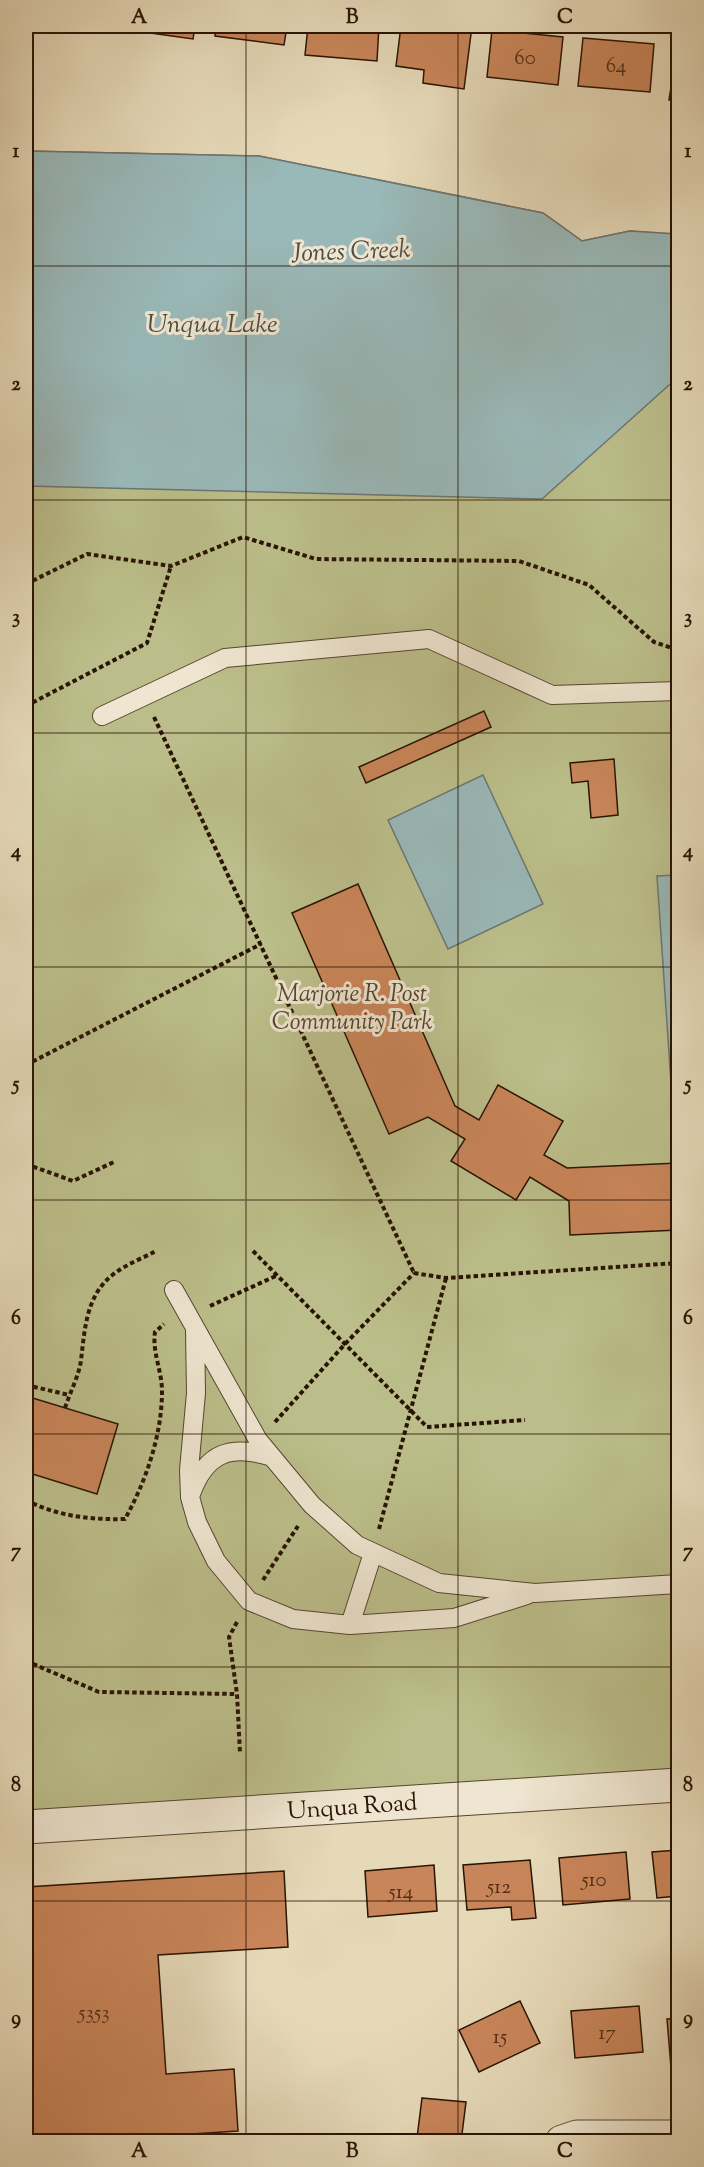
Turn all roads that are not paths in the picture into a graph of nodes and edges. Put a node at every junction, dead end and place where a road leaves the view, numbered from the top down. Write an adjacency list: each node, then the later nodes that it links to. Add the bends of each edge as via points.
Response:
1 (678, 691): 2 (lane, via 552,695 429,639 225,658)
2 (102, 716)
3 (174, 1290): 4 (lane)
4 (195, 1325): 5 (lane, via 258,1440); 6 (lane)
5 (272, 1457): 6 (lane, via 242,1450 220,1456 202,1472); 7 (lane, via 312,1505 357,1545)
6 (190, 1497): 10 (lane, via 216,1562 249,1601 293,1619)
7 (373, 1553): 9 (lane, via 439,1583); 10 (lane)
8 (678, 1584): 9 (lane)
9 (535, 1593): 10 (lane, via 454,1618)
10 (350, 1625)
11 (678, 1785): 12 (street, Unqua Road)
12 (26, 1827)
13 (678, 2137): 14 (street)
14 (569, 2139)

